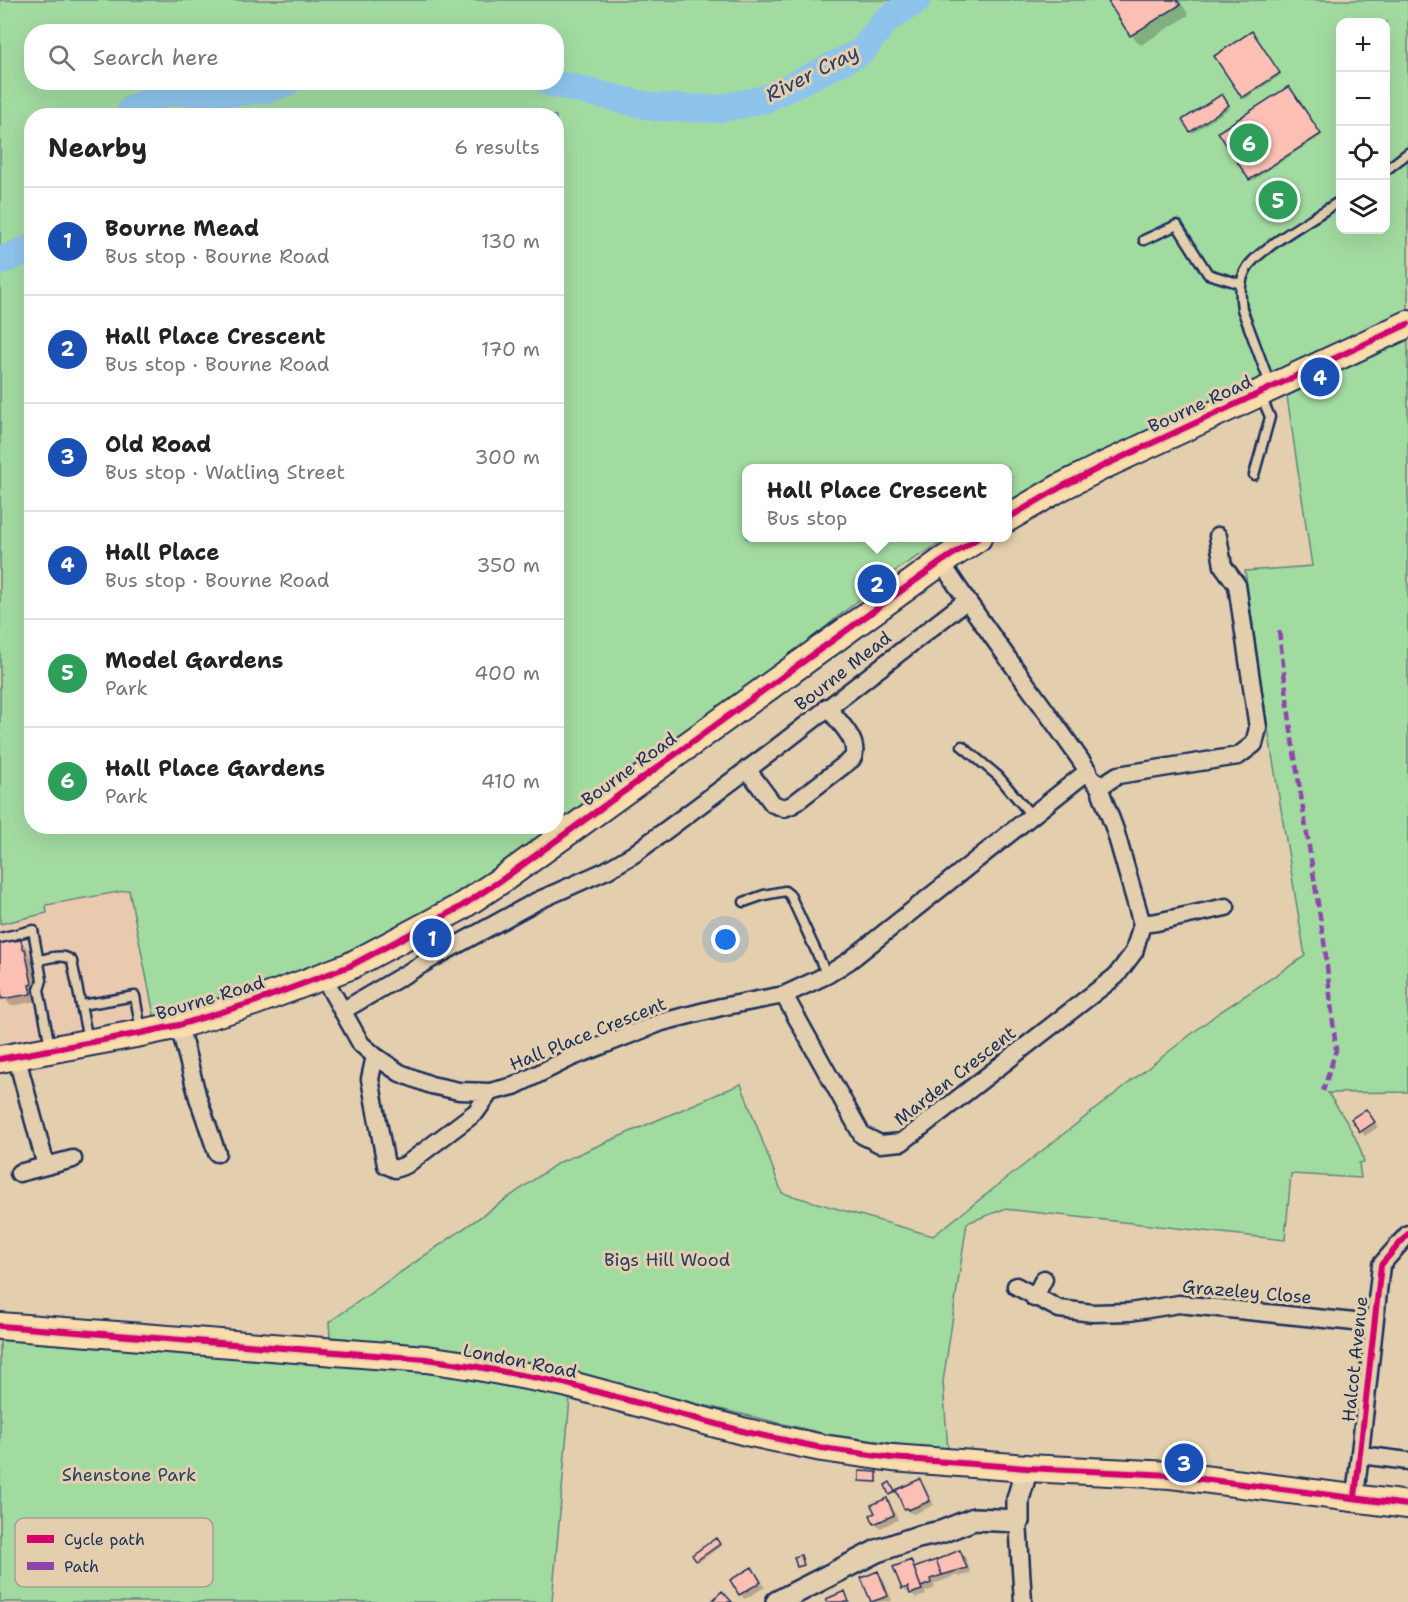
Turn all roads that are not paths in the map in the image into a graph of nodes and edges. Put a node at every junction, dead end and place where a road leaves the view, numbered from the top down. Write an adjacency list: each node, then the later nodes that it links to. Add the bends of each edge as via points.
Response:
1 (1408, 153): 2 (lane)
2 (1390, 167)
3 (1336, 204): 5 (lane, via 1261,254 1247,267)
4 (1144, 240): 5 (lane, via 1177,225 1208,273)
5 (1240, 284): 7 (lane, via 1242,309)
6 (1408, 324): 7 (main road, Bourne Road)
7 (1266, 390): 8 (lane, via 1270,417); 9 (main road, Bourne Road, via 1103,466)
8 (1254, 475)
9 (1012, 516)
10 (1218, 536): 18 (street, via 1223,566 1237,585 1239,596 1258,728 1254,744 1238,756 1118,775)
11 (971, 542): 12 (main road, Bourne Road)
12 (941, 562): 13 (street); 26 (main road, Bourne Road, via 503,879 385,948)
13 (966, 601): 14 (street, Bourne Mead); 17 (street)
14 (827, 707): 16 (street, Bourne Mead); 16 (street, via 854,743 852,759 784,808 777,807)
15 (962, 746): 19 (lane, via 998,776)
16 (747, 769): 29 (street, Bourne Mead, via 634,854 537,900)
17 (1088, 771): 18 (street); 19 (street, Hall Place Crescent)
18 (1099, 787): 22 (street)
19 (1031, 815): 25 (street, Hall Place Crescent)
20 (744, 902): 25 (lane, via 785,891)
21 (1226, 907): 22 (street)
22 (1142, 924): 27 (street, Marden Crescent, via 1134,952 1116,976 902,1142 880,1144 862,1135)
23 (0, 938): 24 (lane, via 33,930)
24 (39, 960): 28 (lane, via 69,957); 33 (lane, via 39,990)
25 (827, 975): 27 (street, Hall Place Crescent)
26 (323, 976): 29 (street, Hall Place Crescent); 30 (main road, Bourne Road)
27 (784, 994): 36 (street, Hall Place Crescent, via 662,1022 570,1058 514,1086)
28 (82, 1005): 31 (lane, via 135,996); 32 (lane)
29 (342, 1011): 34 (street, Hall Place Crescent, via 361,1044)
30 (179, 1024): 31 (main road, Bourne Road); 37 (street)
31 (141, 1033): 32 (main road, Bourne Road)
32 (88, 1043): 33 (main road, Bourne Road)
33 (50, 1049): 35 (main road, Bourne Road)
34 (375, 1056): 36 (street, Hall Place Crescent, via 431,1085); 36 (street, via 370,1079 386,1165 395,1169 406,1165 476,1112)
35 (8, 1057): 39 (street)
36 (490, 1092)
37 (217, 1153)
38 (73, 1159): 39 (street)
39 (46, 1166): 40 (street)
40 (19, 1173)
41 (1408, 1234): 45 (street, Halcot Avenue, via 1381,1265)
42 (1044, 1279): 44 (street)
43 (1016, 1286): 44 (street, Grazeley Close)
44 (1034, 1298): 45 (street, Grazeley Close, via 1059,1309 1093,1313 1179,1304)
45 (1374, 1324): 47 (street, Halcot Avenue)
46 (0, 1326): 49 (main road, London Road, via 426,1356 564,1383 746,1432 822,1448 892,1458)
47 (1361, 1455): 48 (street); 50 (street, Halcot Avenue)
48 (1408, 1461)
49 (1027, 1468): 50 (main road, London Road, via 1171,1475); 52 (street, via 1018,1498)
50 (1356, 1497): 51 (main road, London Road)
51 (1408, 1505)
52 (1018, 1521): 53 (street, via 976,1531 918,1537 877,1551); 54 (street)
53 (777, 1602)
54 (1023, 1602)

